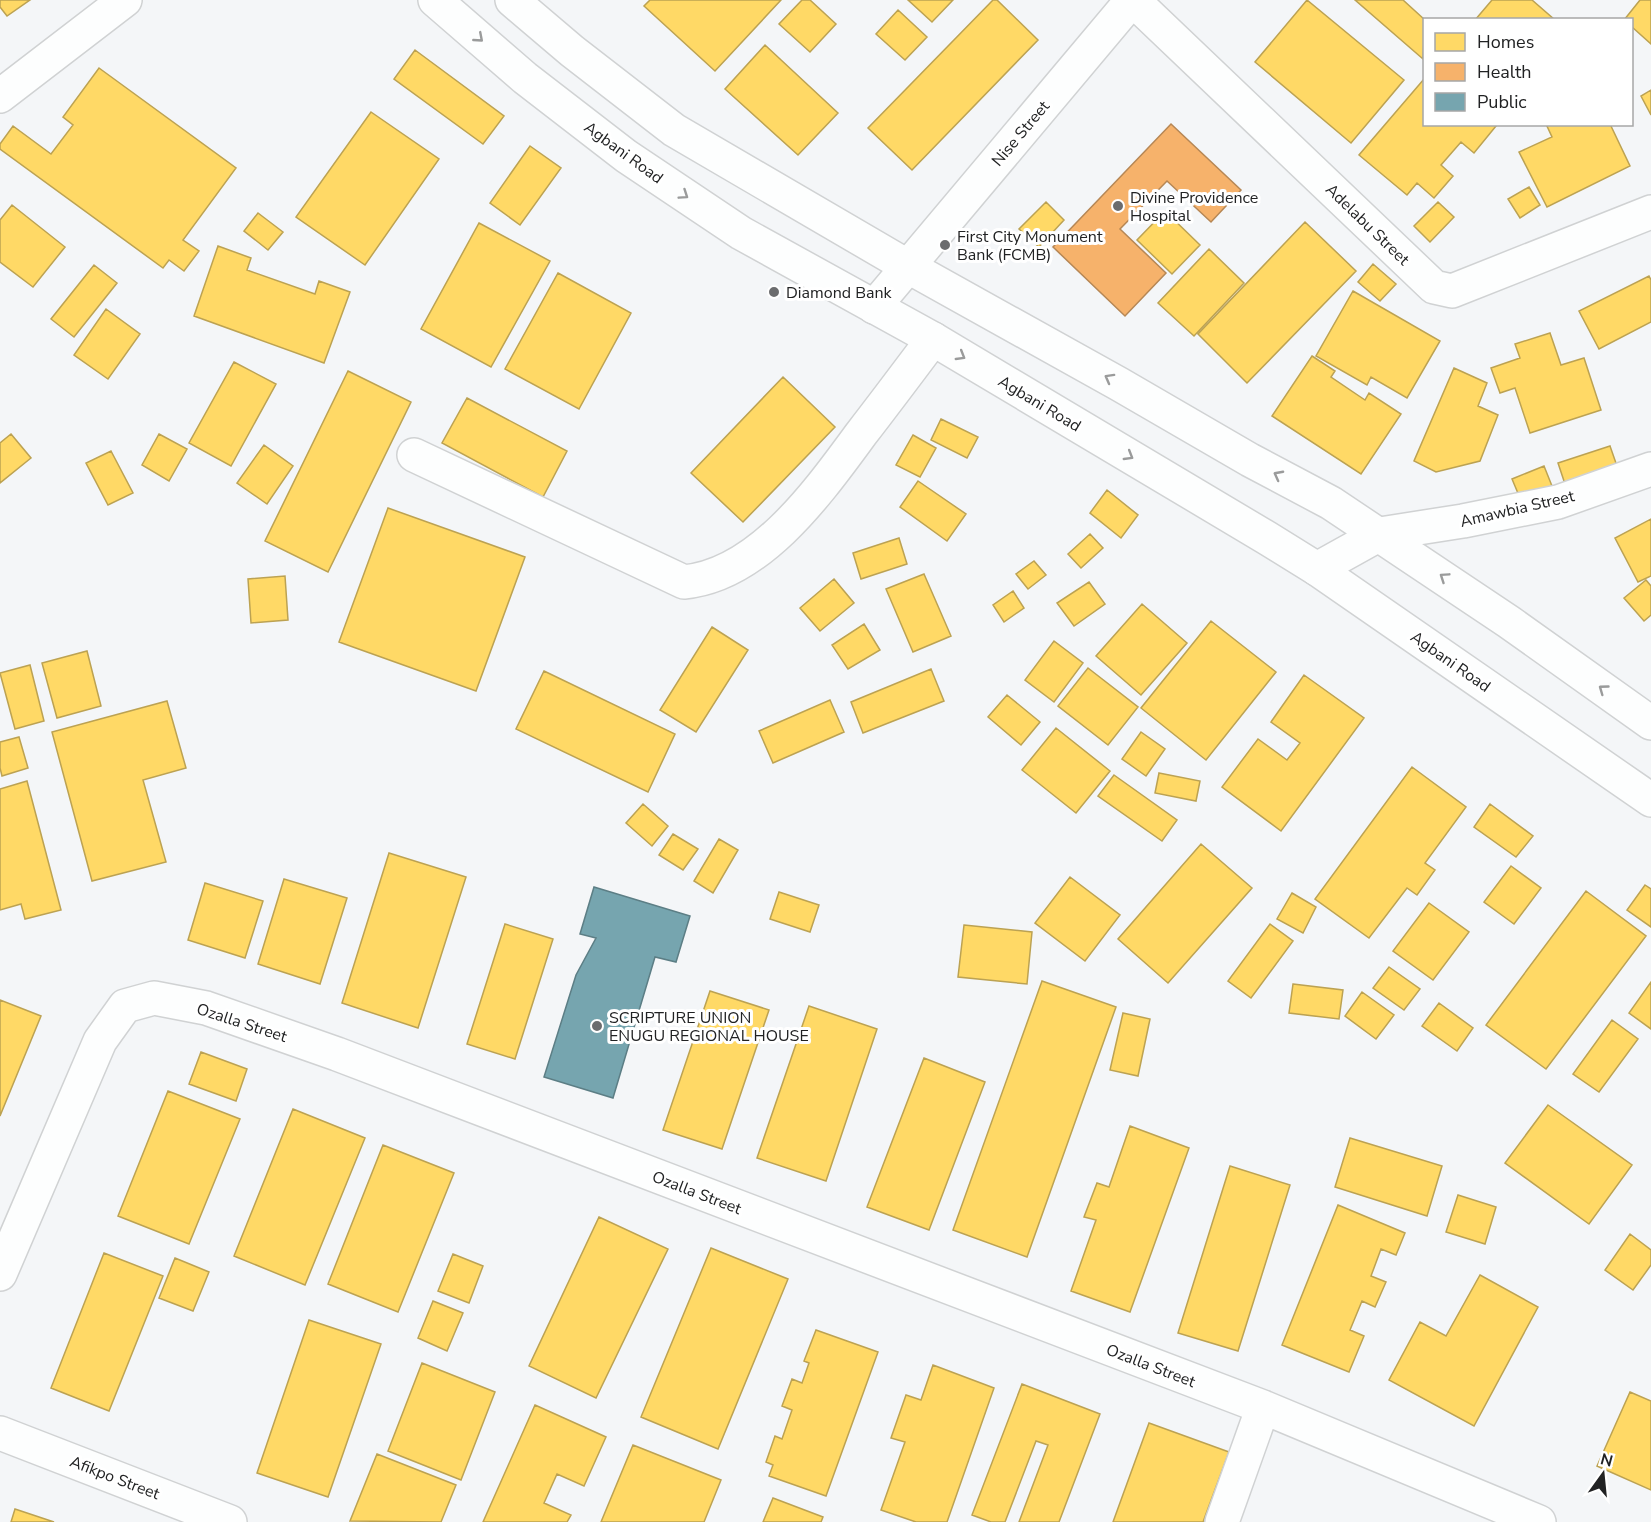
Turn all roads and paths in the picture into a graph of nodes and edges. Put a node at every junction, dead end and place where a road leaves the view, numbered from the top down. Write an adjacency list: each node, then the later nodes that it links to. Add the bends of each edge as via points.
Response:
1 (125, 0): 5 (street)
2 (435, 0): 8 (street, Agbani Road, one-way to 8, via 525,78 626,156 741,233)
3 (512, 0): 7 (street, via 674,130)
4 (1133, 0): 6 (street, Adelabu Street, via 1434,287 1452,291); 7 (street, Nise Street)
5 (0, 96)
6 (1651, 212)
7 (907, 266): 8 (street, Nise Street); 12 (street, one-way to 7)
8 (874, 307): 9 (street, Agbani Road)
9 (933, 339): 10 (street, via 815,496 771,540 732,568 700,581 684,582); 13 (street, Agbani Road, one-way to 13)
10 (414, 455)
11 (1651, 469): 12 (street, Amawbia Street, via 1558,502)
12 (1380, 534): 13 (street); 14 (street, one-way to 12)
13 (1317, 569): 15 (street, Agbani Road)
14 (1651, 723)
15 (1651, 800)
16 (0, 1274): 17 (street, Ozalla Street, via 100,1041 125,1006 154,998 206,1008 337,1054)
17 (1263, 1407): 20 (street); 21 (street, Ozalla Street)
18 (0, 1433): 19 (street, Afikpo Street)
19 (230, 1522)
20 (1222, 1522)
21 (1539, 1522)

